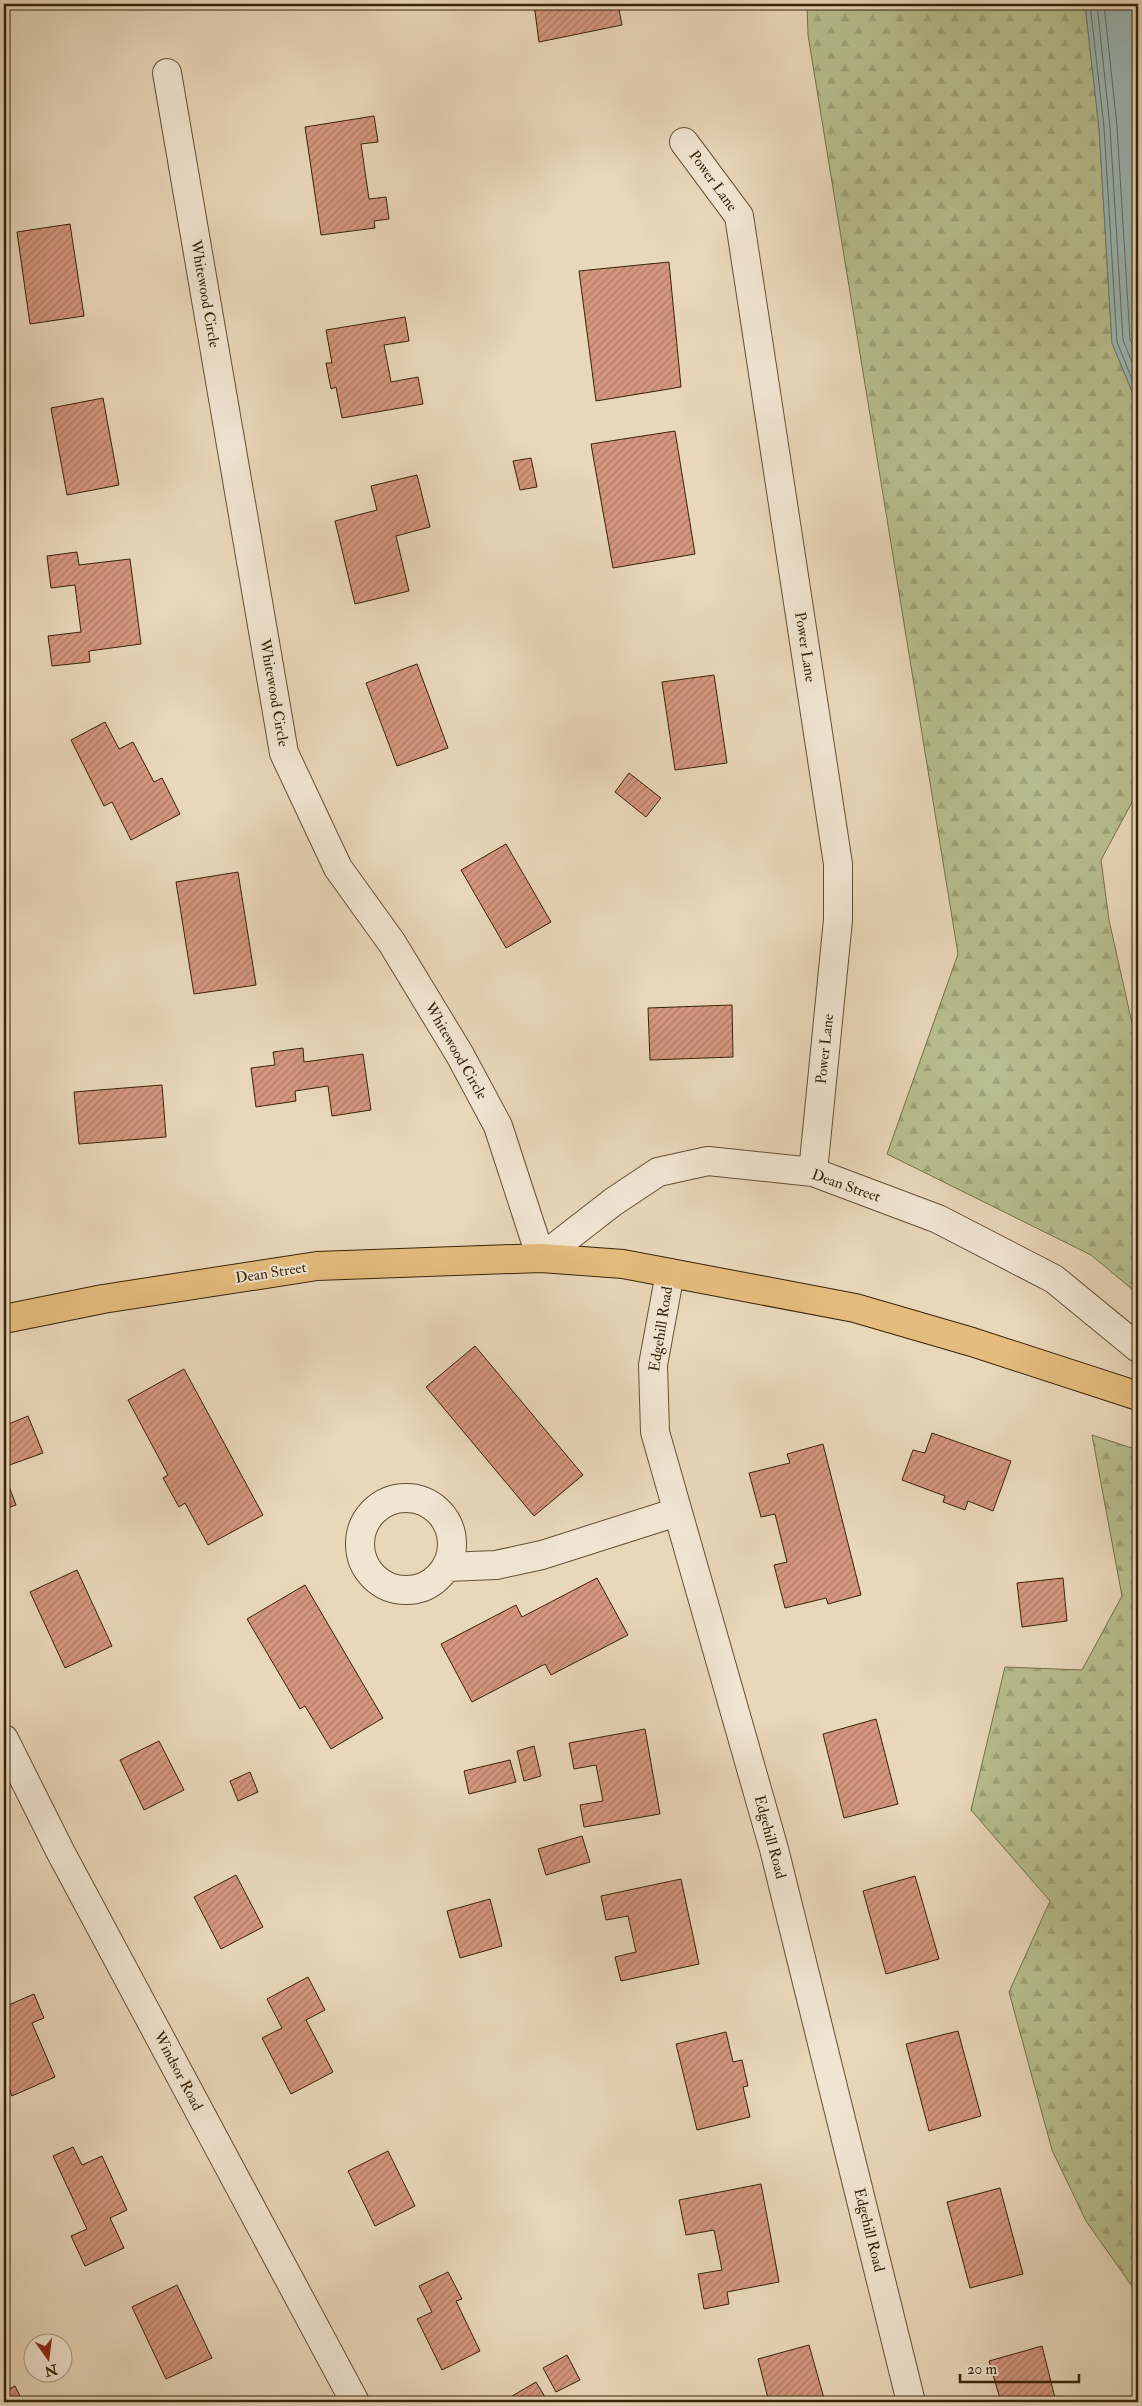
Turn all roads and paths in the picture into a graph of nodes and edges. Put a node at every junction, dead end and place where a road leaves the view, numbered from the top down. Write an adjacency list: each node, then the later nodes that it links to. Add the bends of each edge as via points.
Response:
1 (168, 73): 4 (street, Whitewood Circle, via 284,753 338,868 392,943 460,1054 498,1126)
2 (684, 142): 3 (street, Power Lane, via 739,216 838,864 838,920)
3 (813, 1172): 4 (street, Dean Street, via 708,1161 658,1172); 7 (street, Dean Street, via 938,1219 1054,1278)
4 (541, 1258): 5 (main road, Dean Street, via 623,1264); 6 (main road, Dean Street, via 316,1266 103,1299)
5 (670, 1273): 8 (main road, Dean Street, via 855,1308); 9 (street, Edgehill Road, via 653,1365 655,1432)
6 (4, 1320)
7 (1138, 1348)
8 (1138, 1396)
9 (677, 1512): 10 (street, via 542,1555 496,1565); 13 (street, Edgehill Road, via 774,1849)
10 (447, 1567)
11 (4, 1738): 12 (street, Windsor Road, via 64,1860)
12 (355, 2402)
13 (911, 2402)

